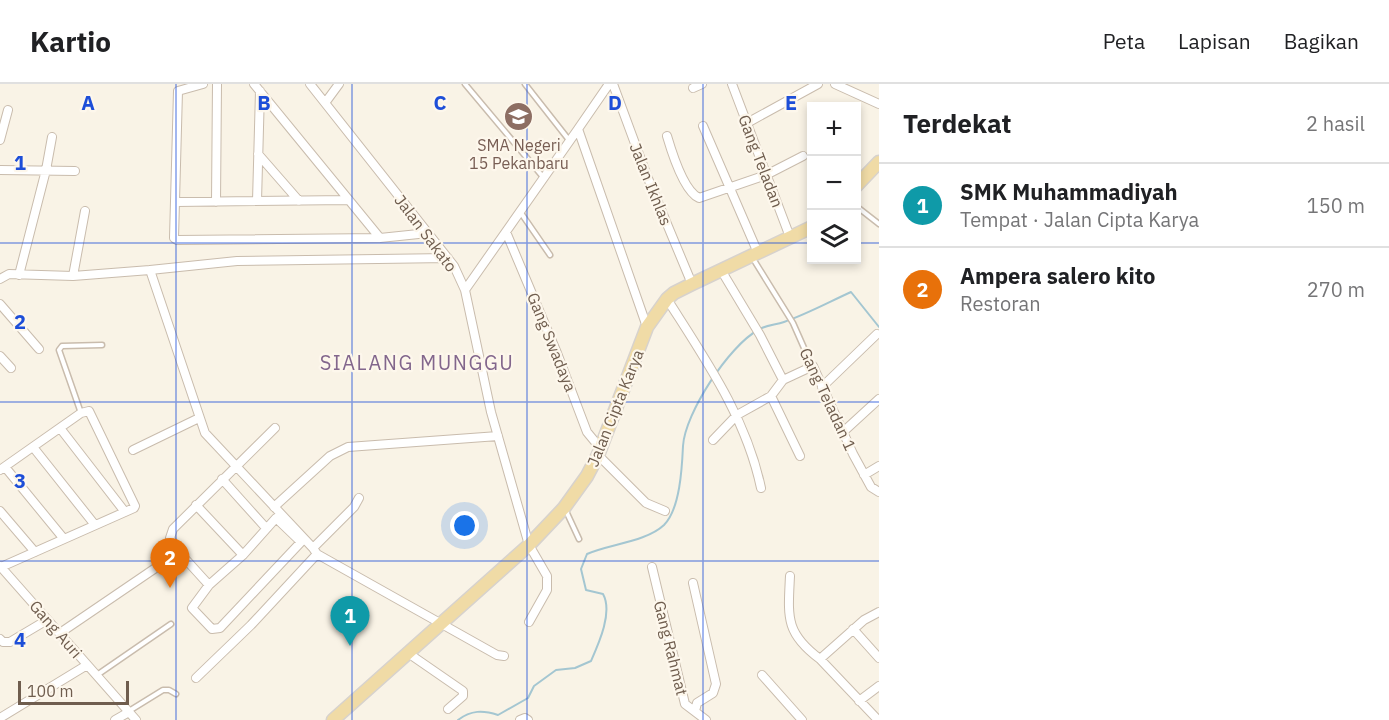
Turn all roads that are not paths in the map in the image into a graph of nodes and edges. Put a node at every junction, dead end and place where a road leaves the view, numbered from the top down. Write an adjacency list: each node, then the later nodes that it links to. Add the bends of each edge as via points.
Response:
1 (203, 84): 40 (street, via 178,91)
2 (217, 84): 41 (street)
3 (254, 84): 16 (street)
4 (310, 84): 17 (street, Jalan Sakato)
5 (339, 84): 17 (street)
6 (465, 84): 15 (lane)
7 (476, 84): 15 (lane)
8 (525, 84): 26 (lane)
9 (611, 84): 22 (street); 59 (street, Jalan Ikhlas)
10 (702, 84): 14 (street)
11 (732, 84): 20 (street, Gang Teladan)
12 (818, 84): 20 (street)
13 (835, 84): 18 (street)
14 (693, 88)
15 (469, 89): 34 (lane)
16 (260, 91): 27 (street); 37 (street)
17 (325, 103): 48 (street, Jalan Sakato)
18 (879, 104)
19 (8, 110): 25 (street)
20 (747, 123): 33 (street, Gang Teladan)
21 (703, 126): 36 (street)
22 (578, 129): 26 (street); 63 (street)
23 (667, 136): 36 (street, via 693,194 699,198)
24 (52, 137): 31 (street)
25 (0, 140)
26 (570, 141): 34 (street)
27 (258, 154): 38 (street); 39 (street)
28 (804, 156): 33 (street)
29 (879, 162): 35 (main road)
30 (0, 170): 31 (street)
31 (46, 170): 32 (street); 56 (street)
32 (75, 171)
33 (766, 175): 36 (street); 49 (street, Gang Teladan)
34 (543, 177): 44 (street)
35 (861, 181)
36 (730, 188): 51 (street)
37 (349, 200): 39 (street); 50 (street)
38 (257, 201): 39 (street); 41 (street)
39 (299, 201)
40 (176, 202): 41 (street); 50 (street, via 173,234 177,240)
41 (216, 202)
42 (861, 210): 45 (lane)
43 (85, 211): 57 (street)
44 (521, 213): 47 (street); 52 (lane)
45 (879, 224)
46 (807, 229): 49 (main road, Jalan Cipta Karya)
47 (506, 232): 60 (street); 84 (street, Gang Swadaya, via 587,432)
48 (428, 233): 50 (street); 53 (street, Jalan Sakato)
49 (790, 237): 51 (main road, Jalan Cipta Karya)
50 (380, 238)
51 (755, 254): 55 (main road, Jalan Cipta Karya); 68 (lane, Gang Teladan 1)
52 (550, 255)
53 (448, 258): 54 (street, via 237,261); 60 (street, Jalan Sakato)
54 (150, 270): 57 (street); 76 (street)
55 (721, 270): 59 (main road, Jalan Cipta Karya); 70 (street)
56 (19, 275): 57 (street); 58 (street, via 9,274)
57 (73, 276)
58 (0, 279)
59 (692, 284): 61 (main road, Jalan Cipta Karya)
60 (465, 290): 80 (street, Jalan Sakato)
61 (668, 299): 63 (main road, Jalan Cipta Karya); 75 (street)
62 (0, 304): 66 (street)
63 (647, 327): 84 (main road, Jalan Cipta Karya)
64 (877, 334): 71 (street)
65 (102, 345): 74 (lane, via 62,346 59,350)
66 (39, 349)
67 (0, 356): 69 (street)
68 (813, 366): 70 (street); 71 (street, Gang Teladan 1)
69 (11, 368)
70 (783, 380): 72 (street)
71 (822, 387): 79 (street, Gang Teladan 1)
72 (771, 396): 75 (street); 85 (street)
73 (879, 399): 79 (street)
74 (81, 413): 77 (street); 99 (street, via 90,412 135,501 134,508)
75 (737, 415): 81 (street); 91 (street)
76 (199, 418): 83 (street); 86 (street, via 205,433)
77 (60, 428): 82 (street); 99 (street)
78 (275, 428): 86 (street)
79 (843, 432): 89 (street, Gang Teladan 1)
80 (498, 436): 95 (street, via 348,447 330,456); 104 (street, Jalan Sakato)
81 (713, 440)
82 (33, 447): 88 (street); 100 (street)
83 (133, 450)
84 (600, 452): 96 (main road, Jalan Cipta Karya); 98 (street, Gang Swadaya, via 646,503)
85 (800, 456)
86 (236, 466): 90 (street); 95 (street)
87 (879, 466): 89 (street)
88 (3, 468): 102 (street)
89 (864, 475): 92 (street, Gang Teladan 1)
90 (222, 479): 94 (street); 101 (street)
91 (760, 488)
92 (879, 492)
93 (359, 498): 105 (street)
94 (196, 505): 107 (street, via 170,535); 108 (street)
95 (274, 507): 105 (street)
96 (564, 508): 103 (lane); 104 (main road, Jalan Cipta Karya)
97 (0, 511): 106 (street)
98 (665, 511)
99 (125, 512): 100 (street)
100 (95, 525): 102 (street)
101 (266, 528): 108 (street); 113 (street, via 276,518 301,542 217,629 212,629 192,608)
102 (64, 539): 106 (street)
103 (579, 539)
104 (529, 545): 116 (street, Jalan Sakato, via 548,584); 118 (main road, Jalan Cipta Karya)
105 (315, 551): 118 (street); 129 (street, via 251,625)
106 (35, 552): 110 (street)
107 (179, 552): 113 (street); 120 (street)
108 (243, 555): 113 (street)
109 (652, 567): 134 (street, Gang Rahmat, via 685,704)
110 (2, 571): 115 (street, Gang Auri)
111 (790, 576): 125 (street, via 789,622 803,646)
112 (693, 584): 134 (street, via 716,684 713,693 697,703)
113 (209, 585)
114 (879, 612): 119 (street)
115 (47, 620): 120 (street, Gang Auri); 121 (street, via 10,642)
116 (529, 622)
117 (171, 624): 127 (lane)
118 (439, 625): 122 (main road, Jalan Cipta Karya); 123 (street)
119 (853, 629): 124 (street); 125 (street)
120 (60, 633): 126 (street, Gang Auri)
121 (0, 639)
122 (408, 653): 133 (street, via 463,691 463,696); 139 (main road, Jalan Cipta Karya)
123 (504, 656)
124 (879, 658)
125 (820, 659): 132 (street)
126 (87, 665): 127 (street, Gang Auri); 136 (street)
127 (97, 675): 135 (street, Gang Auri)
128 (762, 675): 143 (street)
129 (196, 678)
130 (879, 686): 132 (street)
131 (176, 694): 135 (lane, via 163,690)
132 (859, 701): 144 (street)
133 (448, 709)
134 (695, 711): 142 (street, Gang Rahmat)
135 (129, 712): 137 (street); 138 (street, Gang Auri)
136 (0, 718)
137 (115, 720)
138 (136, 720)
139 (333, 720)
140 (520, 720): 141 (street)
141 (528, 720)
142 (706, 720)
143 (802, 720)
144 (878, 720)

